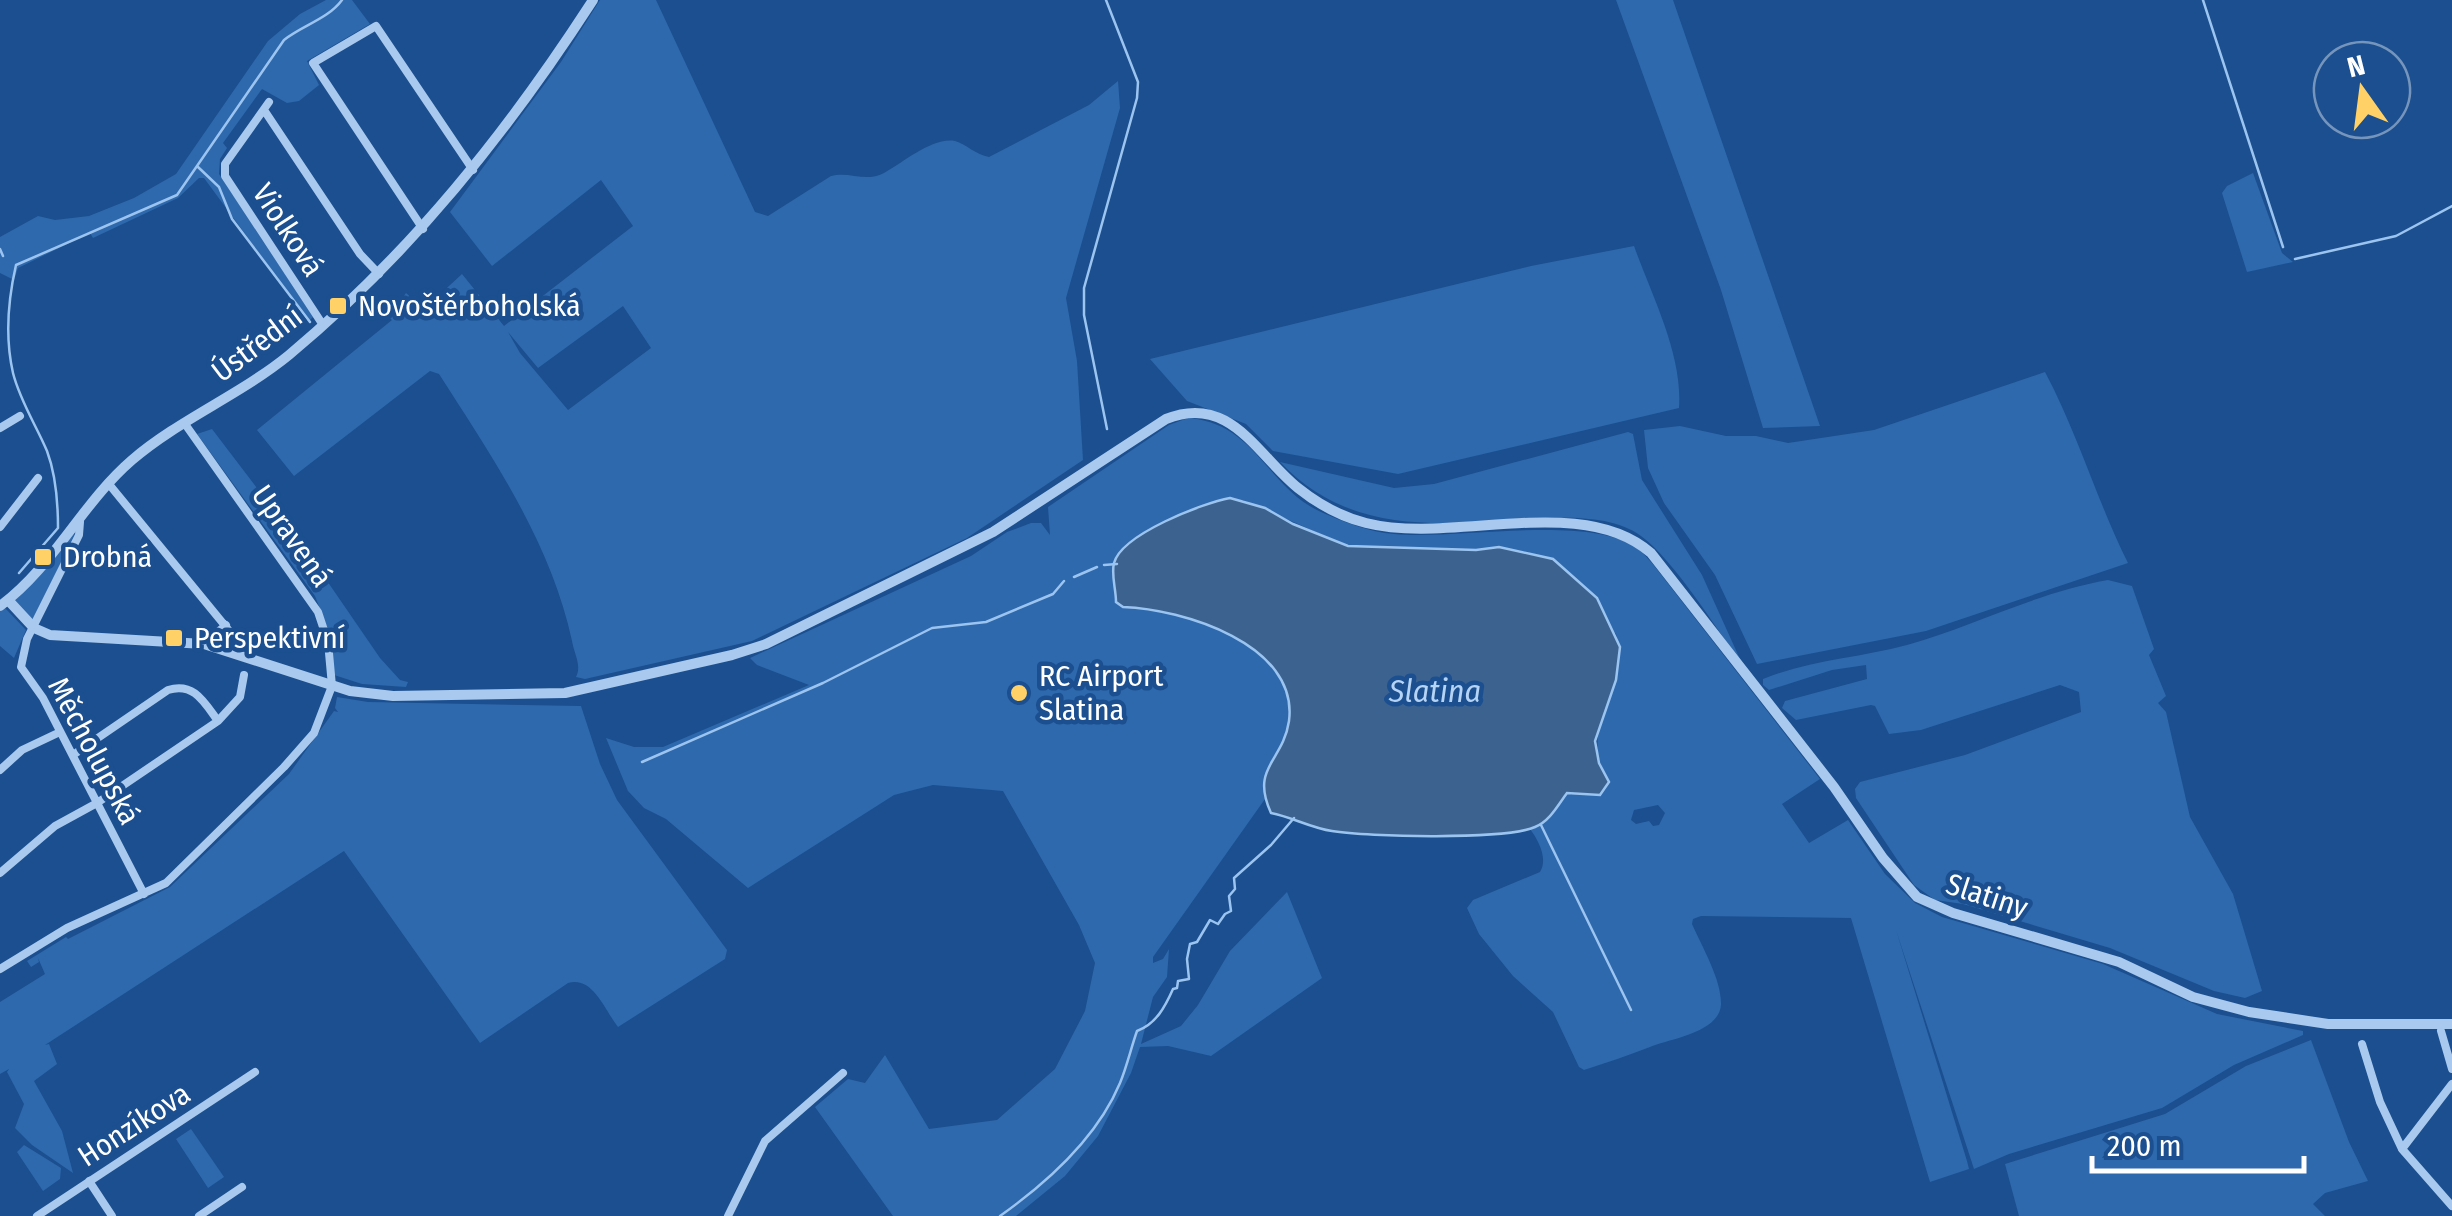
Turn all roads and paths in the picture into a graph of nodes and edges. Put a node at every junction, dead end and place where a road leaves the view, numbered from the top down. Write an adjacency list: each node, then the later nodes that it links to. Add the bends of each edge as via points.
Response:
1 (593, 0): 2 (street, Ústřední)
2 (473, 170): 3 (street, Ústřední); 3 (street, via 376,26 314,63)
3 (423, 229): 4 (street, Ústřední)
4 (379, 274): 5 (street, Ústřední); 5 (street, Violková, via 267,106 225,164 225,176)
5 (323, 324): 7 (street, Ústřední, via 239,392)
6 (20, 416): 8 (street)
7 (186, 424): 10 (street, Ústřední); 19 (street, Upravená, via 309,596 328,642)
8 (0, 428)
9 (38, 478): 12 (street)
10 (108, 484): 11 (street, Ústřední); 14 (street)
11 (80, 522): 13 (street, Ústřední); 15 (street, Měcholupská)
12 (0, 526)
13 (4, 603): 15 (street)
14 (226, 625): 16 (street); 17 (street)
15 (34, 628): 16 (street, Slatiny, via 50,635); 21 (street, Měcholupská, via 21,667)
16 (204, 644): 19 (street, Slatiny)
17 (240, 644)
18 (244, 674): 20 (street, via 234,707)
19 (332, 686): 26 (street, via 314,733 284,767 179,872); 28 (street, Slatiny, via 392,696 565,693 749,650 993,532 1166,419 1207,414 1238,428 1295,486 1366,523 1585,524 1626,534 1651,553 1917,898 2120,962 2212,1003 2296,1022)
20 (218, 720): 22 (street, via 199,695 178,687); 24 (street)
21 (60, 732): 22 (street, Měcholupská); 23 (street, via 22,750)
22 (73, 755): 24 (street, Měcholupská)
23 (0, 770)
24 (97, 803): 25 (street); 26 (street, Měcholupská)
25 (2, 868)
26 (144, 894): 27 (street, via 67,928)
27 (0, 969)
28 (2452, 1024)
29 (2441, 1032): 31 (street)
30 (2362, 1044): 35 (street)
31 (2452, 1069)
32 (256, 1072): 36 (street, Honzíkova)
33 (843, 1072): 42 (street, via 765,1141)
34 (2452, 1084): 35 (street)
35 (2402, 1149): 38 (street)
36 (90, 1181): 39 (street, Honzíkova); 40 (street)
37 (242, 1187): 41 (street)
38 (2452, 1206)
39 (37, 1216)
40 (112, 1216)
41 (198, 1216)
42 (728, 1216)

